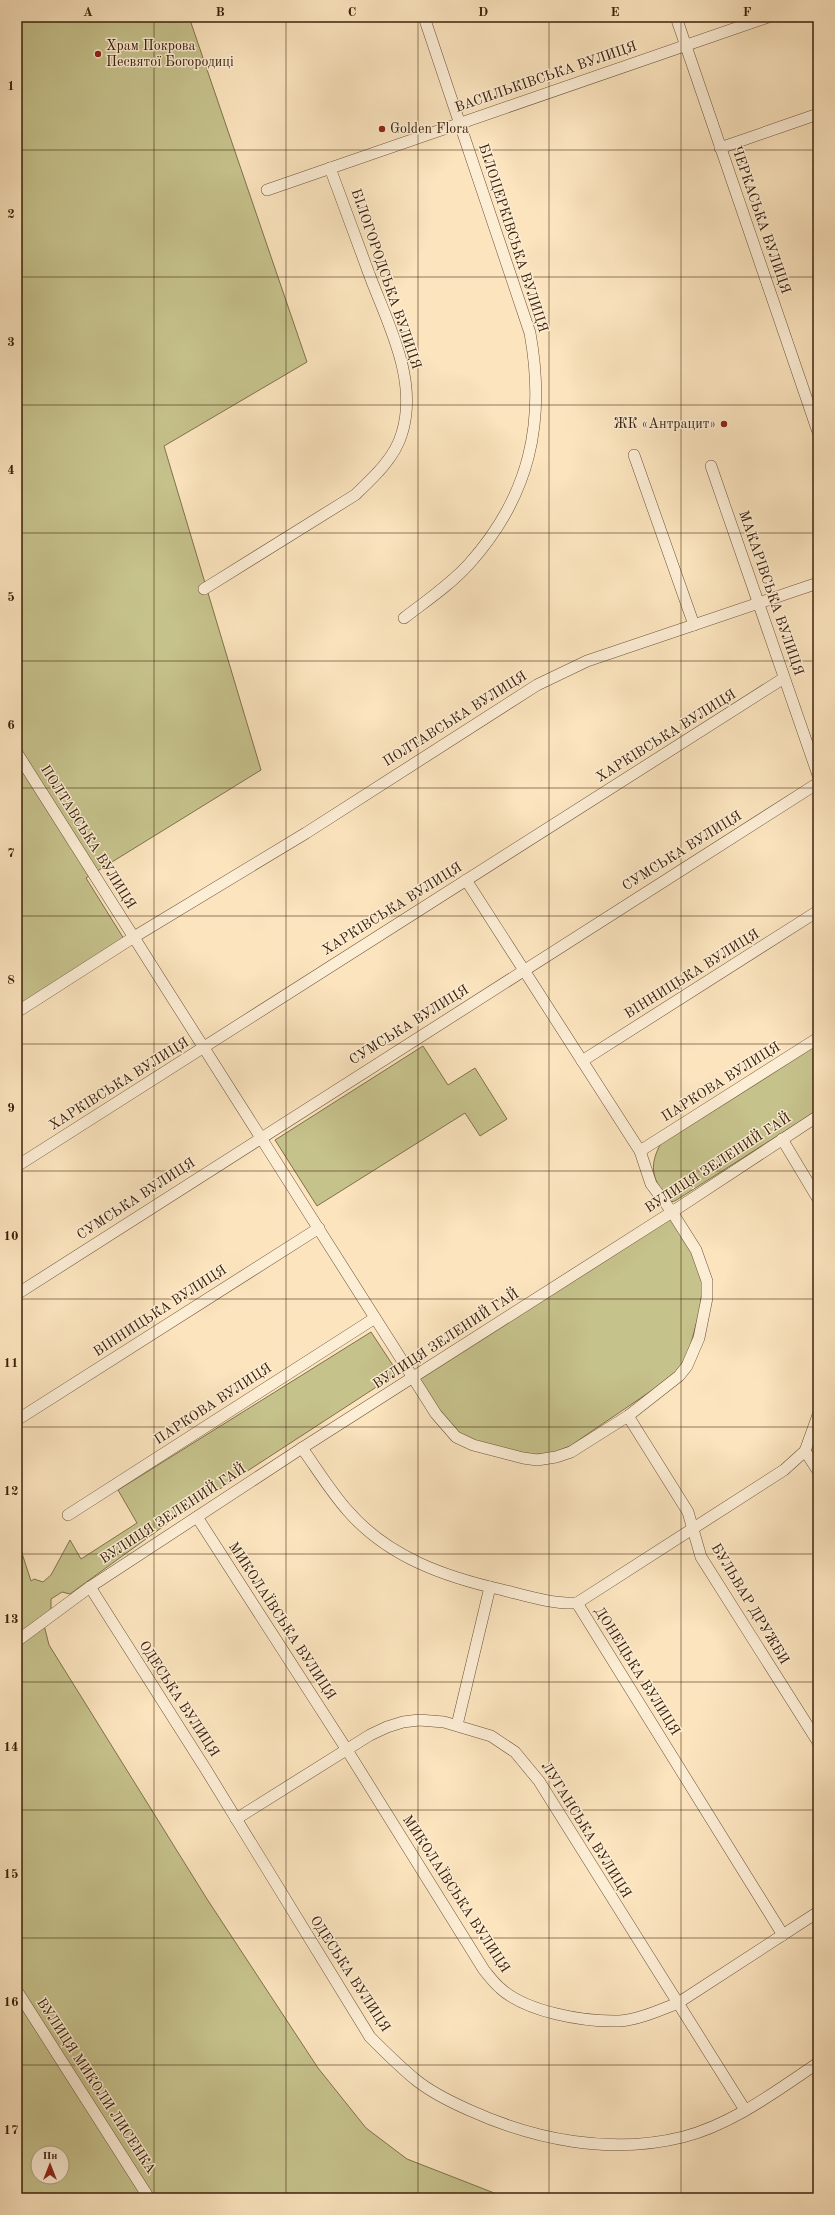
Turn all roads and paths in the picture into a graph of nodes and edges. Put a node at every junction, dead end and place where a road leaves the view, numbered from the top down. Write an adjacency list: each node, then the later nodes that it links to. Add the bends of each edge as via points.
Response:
1 (424, 17): 6 (street, БІЛОЦЕРКІВСЬКА ВУЛИЦЯ)
2 (676, 17): 4 (street, ЧЕРКАСЬКА ВУЛИЦЯ)
3 (768, 17): 4 (street, ВАСИЛЬКІВСЬКА ВУЛИЦЯ)
4 (686, 45): 6 (street, ВАСИЛЬКІВСЬКА ВУЛИЦЯ); 7 (street, ЧЕРКАСЬКА ВУЛИЦЯ)
5 (818, 114): 7 (street)
6 (460, 122): 8 (street, ВАСИЛЬКІВСЬКА ВУЛИЦЯ); 16 (street, БІЛОЦЕРКІВСЬКА ВУЛИЦЯ, via 530,334 534,357 536,414 533,440 524,474 518,492 499,527 469,565)
7 (720, 148): 10 (street, ЧЕРКАСЬКА ВУЛИЦЯ)
8 (330, 168): 9 (street, ВАСИЛЬКІВСЬКА ВУЛИЦЯ); 14 (street, БІЛОГОРОДСЬКА ВУЛИЦЯ, via 404,371 407,413 402,434 391,456 355,495)
9 (267, 190)
10 (818, 432)
11 (634, 455): 17 (street)
12 (711, 466): 15 (street, МАКАРІВСЬКА ВУЛИЦЯ)
13 (818, 583): 15 (street, ПОЛТАВСЬКА ВУЛИЦЯ)
14 (204, 589)
15 (758, 604): 17 (street, ПОЛТАВСЬКА ВУЛИЦЯ); 18 (street, МАКАРІВСЬКА ВУЛИЦЯ)
16 (404, 618)
17 (694, 625): 24 (street, ПОЛТАВСЬКА ВУЛИЦЯ, via 587,661 537,685 306,833)
18 (784, 678): 20 (street, МАКАРІВСЬКА ВУЛИЦЯ); 22 (street, ХАРКІВСЬКА ВУЛИЦЯ)
19 (17, 753): 24 (street, ПОЛТАВСЬКА ВУЛИЦЯ)
20 (818, 776)
21 (818, 783): 25 (street, СУМСЬКА ВУЛИЦЯ)
22 (466, 880): 25 (street, ПОЛТАВСЬКА ВУЛИЦЯ); 28 (street, ХАРКІВСЬКА ВУЛИЦЯ)
23 (818, 911): 29 (street, ВІННИЦЬКА ВУЛИЦЯ)
24 (134, 937): 26 (street, ПОЛТАВСЬКА ВУЛИЦЯ); 28 (street, ПОЛТАВСЬКА ВУЛИЦЯ)
25 (524, 971): 29 (street, ПОЛТАВСЬКА ВУЛИЦЯ); 31 (street, СУМСЬКА ВУЛИЦЯ)
26 (17, 1012)
27 (818, 1038): 33 (street, ПАРКОВА ВУЛИЦЯ)
28 (204, 1048): 31 (street, ПОЛТАВСЬКА ВУЛИЦЯ); 34 (street, ХАРКІВСЬКА ВУЛИЦЯ)
29 (582, 1061): 33 (street, ПОЛТАВСЬКА ВУЛИЦЯ)
30 (818, 1116): 32 (street, ВУЛИЦЯ ЗЕЛЕНИЙ ГАЙ)
31 (262, 1136): 37 (street, ПОЛТАВСЬКА ВУЛИЦЯ); 38 (street, СУМСЬКА ВУЛИЦЯ)
32 (782, 1139): 35 (street); 36 (street, ВУЛИЦЯ ЗЕЛЕНИЙ ГАЙ)
33 (640, 1151): 36 (street, ПОЛТАВСЬКА ВУЛИЦЯ, via 651,1184)
34 (17, 1166)
35 (818, 1199)
36 (672, 1212): 40 (street, ВУЛИЦЯ ЗЕЛЕНИЙ ГАЙ); 42 (street, ПОЛТАВСЬКА ВУЛИЦЯ, via 696,1250 702,1265 706,1281 704,1317 699,1338 687,1366 679,1376)
37 (319, 1228): 39 (street, ПОЛТАВСЬКА ВУЛИЦЯ); 43 (street, ВІННИЦЬКА ВУЛИЦЯ)
38 (17, 1294)
39 (375, 1318): 40 (street, ПОЛТАВСЬКА ВУЛИЦЯ); 47 (street, ПАРКОВА ВУЛИЦЯ)
40 (412, 1378): 42 (street, ПОЛТАВСЬКА ВУЛИЦЯ, via 436,1414 456,1437 488,1450 523,1458 537,1460 571,1452); 44 (street, ВУЛИЦЯ ЗЕЛЕНИЙ ГАЙ)
41 (818, 1415): 45 (street)
42 (628, 1416): 49 (street, БУЛЬВАР ДРУЖБИ, via 688,1512)
43 (17, 1420)
44 (302, 1448): 48 (street, ВУЛИЦЯ ЗЕЛЕНИЙ ГАЙ); 51 (street, ДОНЕЦЬКА ВУЛИЦЯ, via 348,1512 383,1543 403,1556 427,1566)
45 (805, 1451): 46 (street); 49 (street, via 784,1470)
46 (818, 1471)
47 (68, 1515)
48 (197, 1516): 50 (street, ВУЛИЦЯ ЗЕЛЕНИЙ ГАЙ); 56 (street, МИКОЛАЇВСЬКА ВУЛИЦЯ)
49 (693, 1529): 52 (street); 55 (street, БУЛЬВАР ДРУЖБИ, via 701,1557)
50 (90, 1587): 53 (street, ВУЛИЦЯ ЗЕЛЕНИЙ ГАЙ); 57 (street, ОДЕСЬКА ВУЛИЦЯ)
51 (490, 1587): 52 (street, ДОНЕЦЬКА ВУЛИЦЯ, via 552,1602); 54 (street)
52 (577, 1603): 59 (street, ДОНЕЦЬКА ВУЛИЦЯ)
53 (17, 1640)
54 (457, 1725): 56 (street, ЛУГАНСЬКА ВУЛИЦЯ, via 433,1720 403,1722 386,1726); 61 (street, ЛУГАНСЬКА ВУЛИЦЯ, via 491,1736 503,1743 527,1765)
55 (818, 1742)
56 (347, 1750): 57 (street, ЛУГАНСЬКА ВУЛИЦЯ); 61 (street, МИКОЛАЇВСЬКА ВУЛИЦЯ, via 484,1970 500,1989 527,2005 586,2019 620,2021)
57 (236, 1820): 63 (street, ОДЕСЬКА ВУЛИЦЯ, via 370,2037 417,2081 452,2102 532,2135 614,2145 651,2143 684,2136 723,2122)
58 (818, 1912): 59 (street, МИКОЛАЇВСЬКА ВУЛИЦЯ)
59 (783, 1935): 61 (street, МИКОЛАЇВСЬКА ВУЛИЦЯ)
60 (17, 1991): 64 (street, ВУЛИЦЯ МИКОЛИ ЛИСЕНКА)
61 (678, 2003): 63 (street, ЛУГАНСЬКА ВУЛИЦЯ)
62 (818, 2063): 63 (street, ОДЕСЬКА ВУЛИЦЯ)
63 (746, 2110)
64 (149, 2198)

